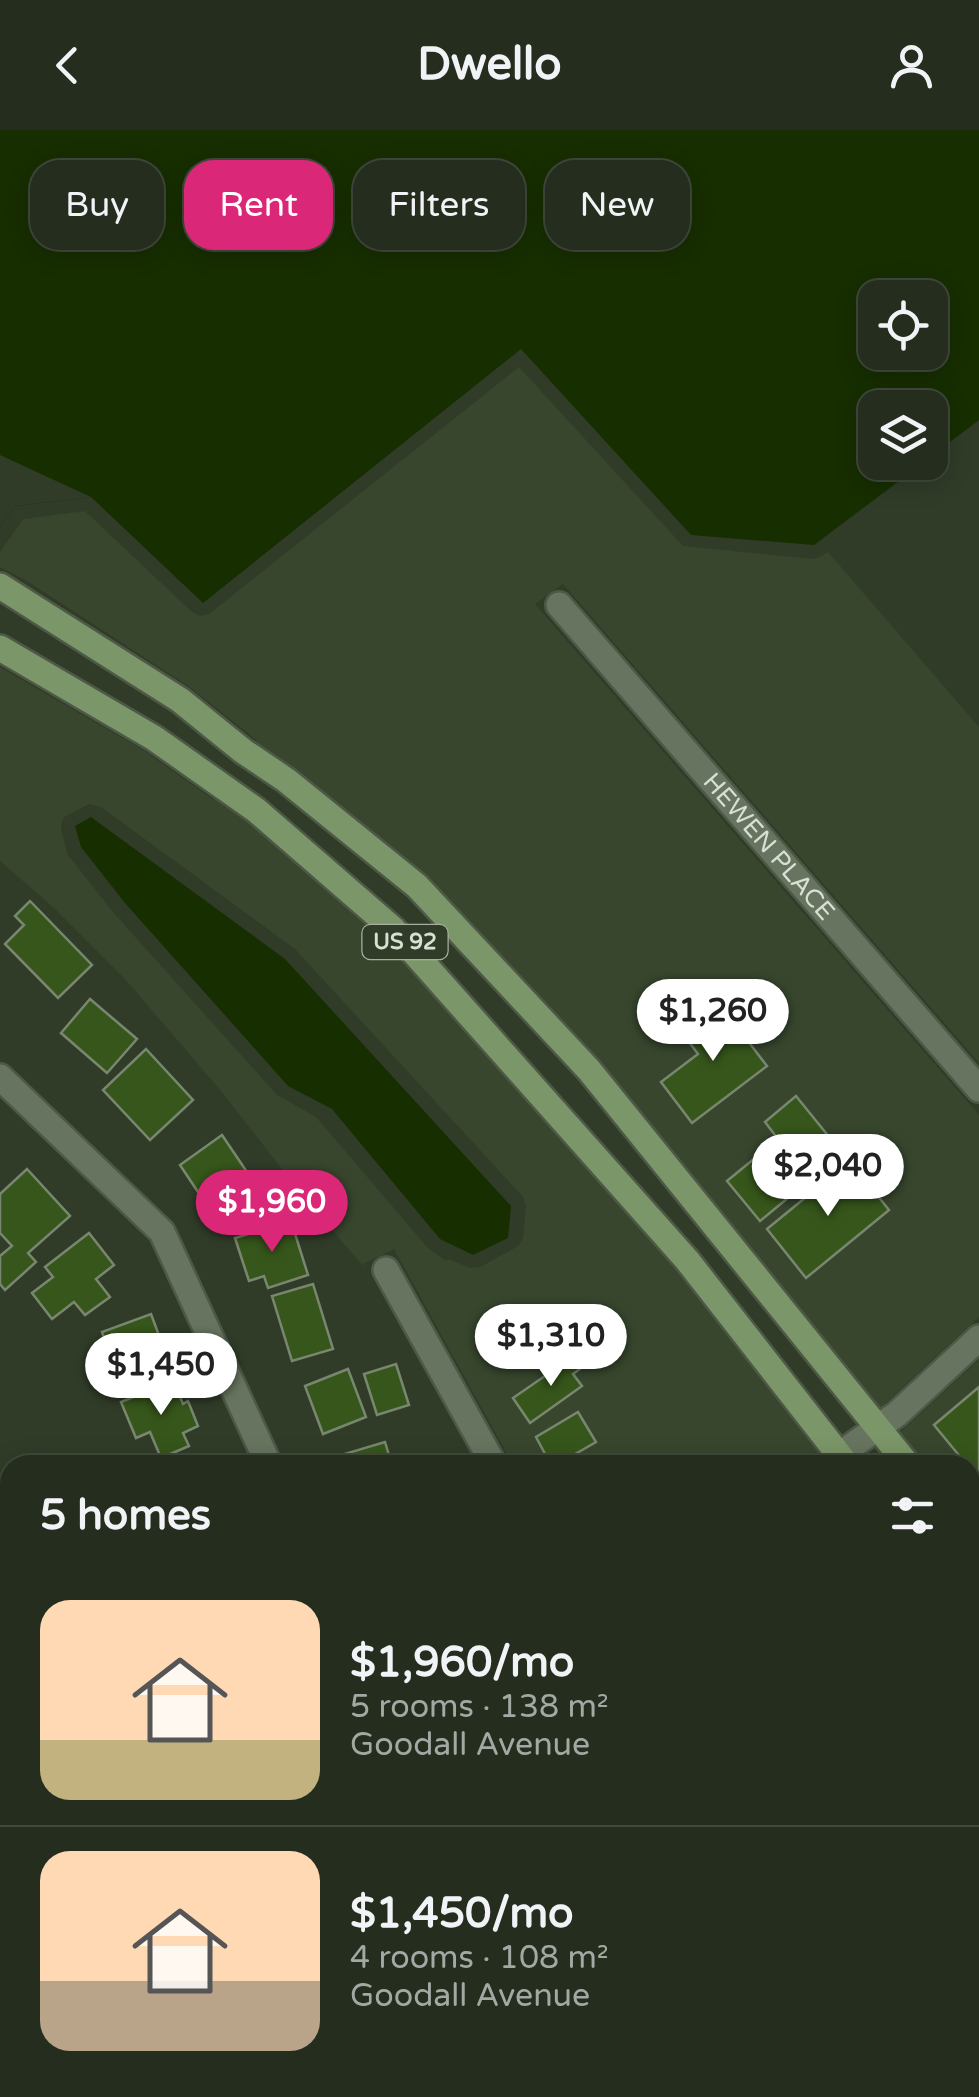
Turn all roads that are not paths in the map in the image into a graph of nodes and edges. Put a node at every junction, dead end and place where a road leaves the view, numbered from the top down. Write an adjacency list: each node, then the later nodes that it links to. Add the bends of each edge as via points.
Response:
1 (2, 587): 8 (main road, US 92, via 180,700 417,886 588,1070)
2 (559, 605): 5 (street, HEWEN PLACE)
3 (0, 648): 11 (main road, US 92, via 154,738 245,802 393,929 687,1260)
4 (0, 1077): 9 (street, via 162,1232)
5 (979, 1089)
6 (386, 1270): 10 (street)
7 (979, 1338): 8 (street)
8 (876, 1426): 12 (street); 13 (main road, US 92)
9 (264, 1455)
10 (488, 1455)
11 (839, 1455)
12 (848, 1455)
13 (900, 1455)

